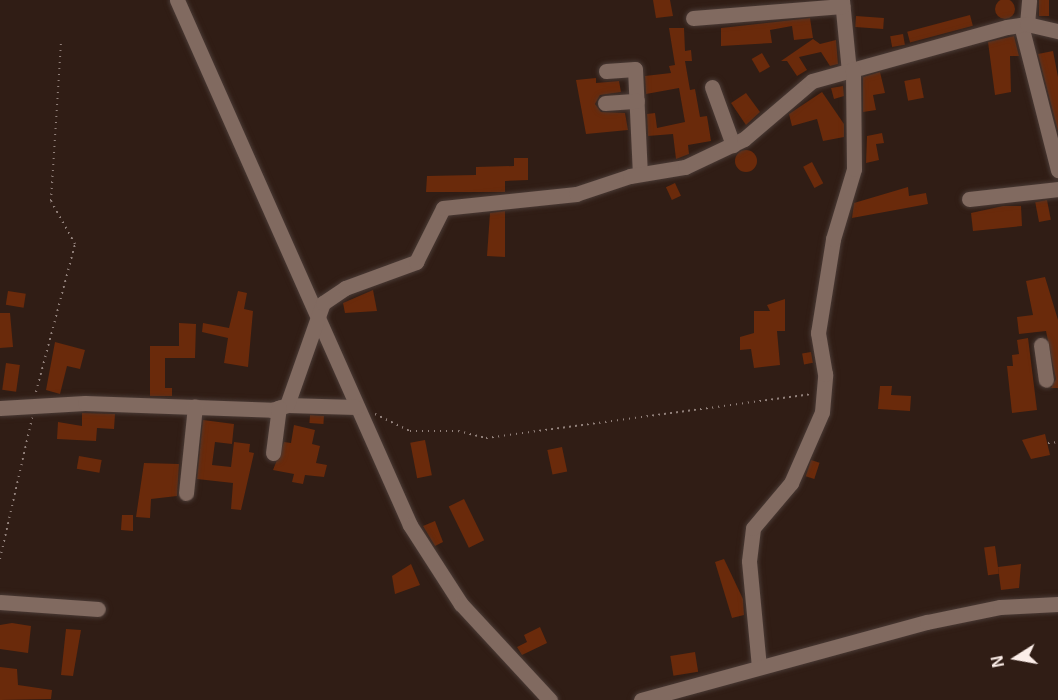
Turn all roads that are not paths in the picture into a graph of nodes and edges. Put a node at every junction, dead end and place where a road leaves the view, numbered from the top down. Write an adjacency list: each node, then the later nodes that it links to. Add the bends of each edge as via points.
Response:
1 (177, 0): 17 (street)
2 (1029, 0): 5 (street)
3 (843, 3): 4 (street); 7 (street)
4 (693, 18)
5 (1024, 24): 6 (street); 7 (street); 13 (street)
6 (1058, 32)
7 (851, 70): 12 (street, via 803,85); 29 (street, via 854,169 832,239 818,333 822,412 790,483 753,528 749,561)
8 (606, 71): 10 (street, via 635,69)
9 (712, 87): 12 (street)
10 (637, 101): 11 (street); 14 (street)
11 (605, 103)
12 (733, 145): 14 (street, via 694,164)
13 (1058, 170)
14 (640, 174): 17 (street, via 576,194 443,208 416,261 332,296 323,303)
15 (1058, 189): 16 (street)
16 (969, 199)
17 (317, 323): 21 (street); 23 (street)
18 (1041, 345): 19 (street)
19 (1047, 380)
20 (195, 406): 21 (street); 22 (street); 25 (street)
21 (283, 406): 23 (street); 24 (street)
22 (0, 408)
23 (358, 411): 30 (street, via 427,555 461,604)
24 (273, 453)
25 (186, 493)
26 (0, 602): 28 (street)
27 (1058, 604): 29 (street, via 1000,607 927,622)
28 (98, 609)
29 (759, 667): 31 (street)
30 (550, 700)
31 (641, 700)

